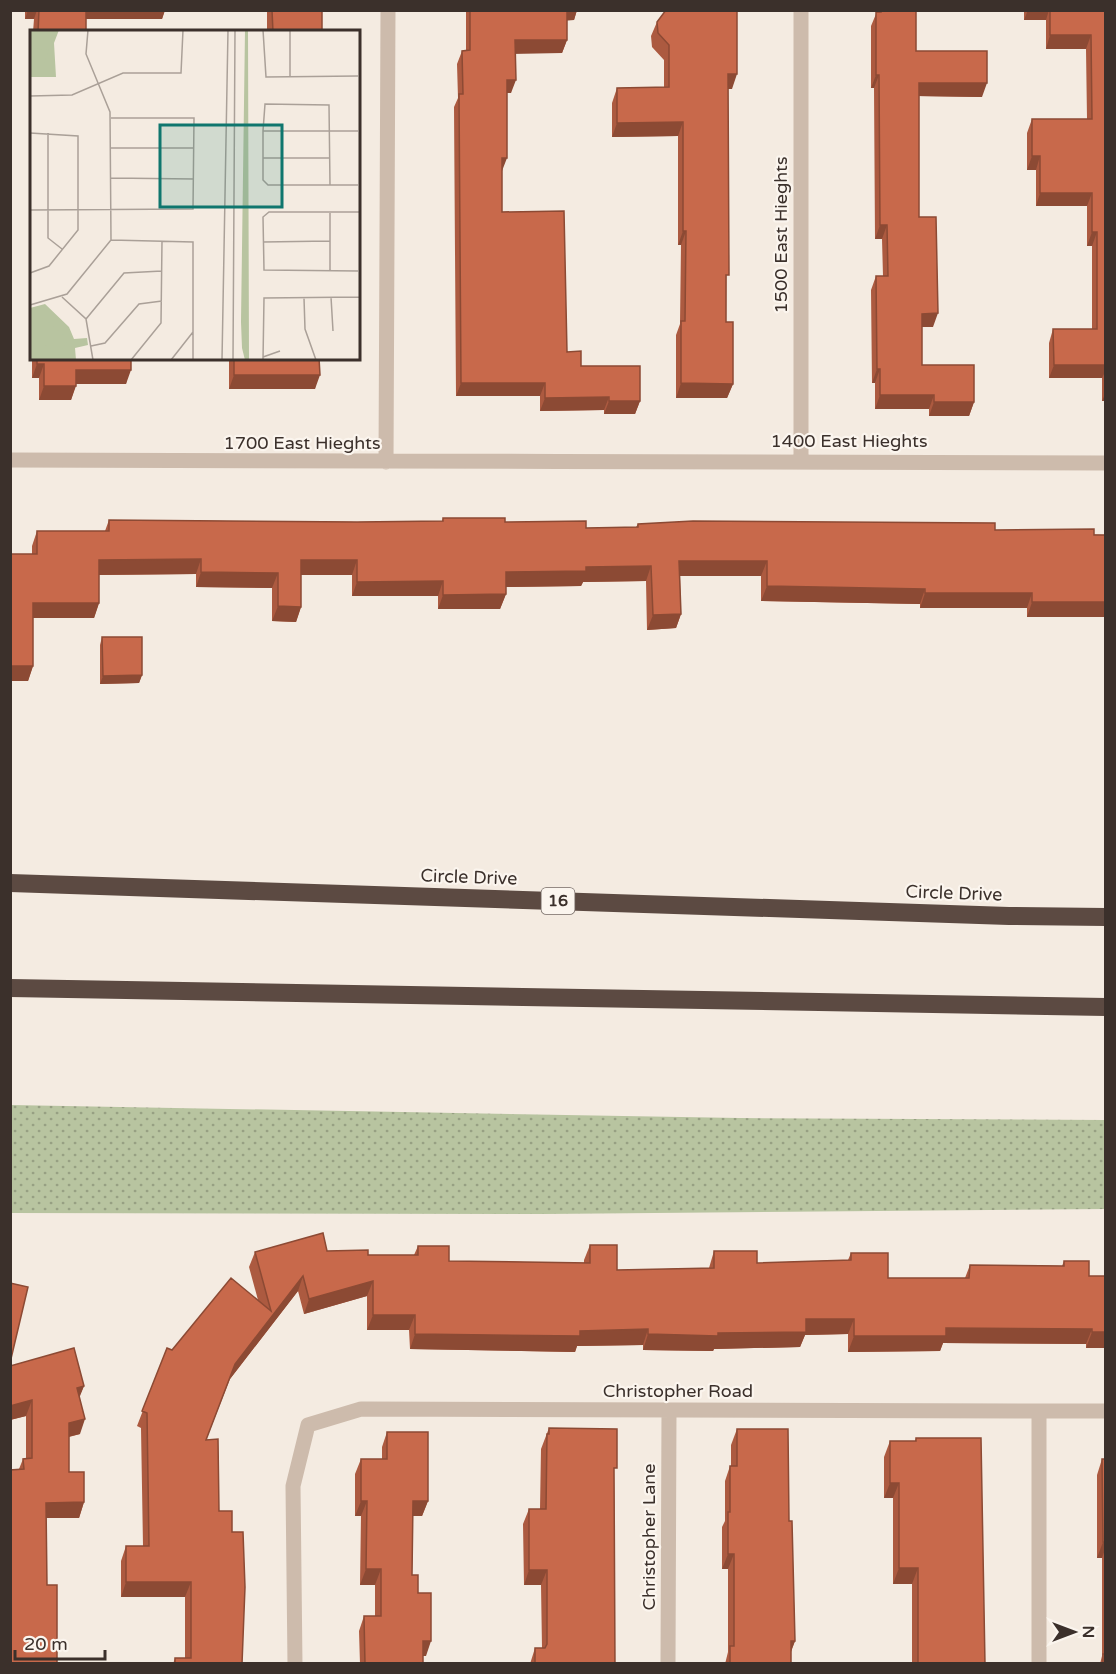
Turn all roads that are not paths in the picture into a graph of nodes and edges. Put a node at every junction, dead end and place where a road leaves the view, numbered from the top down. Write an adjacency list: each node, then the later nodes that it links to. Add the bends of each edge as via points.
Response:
1 (388, 10): 5 (street)
2 (801, 10): 3 (street, 1500 East Hieghts)
3 (801, 459): 6 (street, 1400 East Hieghts); 7 (street, 1400 East Hieghts)
4 (10, 460): 5 (street, 1700 East Hieghts)
5 (386, 462): 6 (street, 1700 East Hieghts)
6 (593, 463)
7 (1106, 463)
8 (10, 883): 9 (highway, Circle Drive / 16)
9 (1106, 916)
10 (10, 988): 11 (highway)
11 (1106, 1007)
12 (669, 1411): 13 (street, Christopher Road); 15 (street, Christopher Road, via 362,1409 308,1425 293,1486); 16 (street, Christopher Lane)
13 (1039, 1411): 14 (street, Christopher Road); 17 (street)
14 (1106, 1411)
15 (295, 1664)
16 (668, 1664)
17 (1039, 1664)

